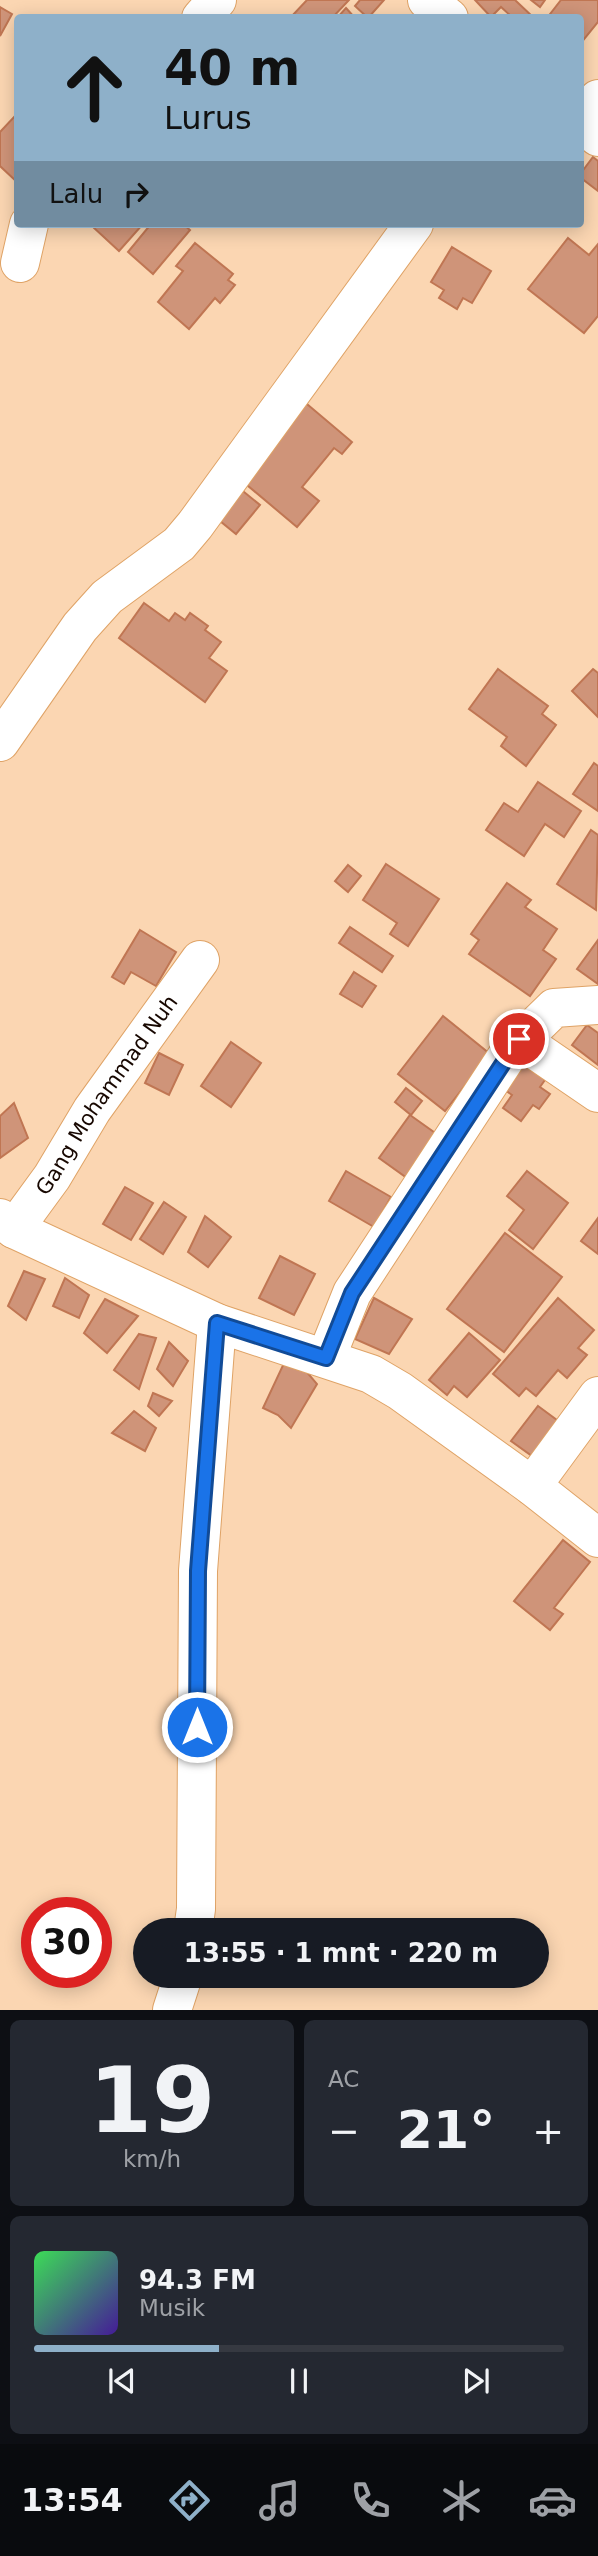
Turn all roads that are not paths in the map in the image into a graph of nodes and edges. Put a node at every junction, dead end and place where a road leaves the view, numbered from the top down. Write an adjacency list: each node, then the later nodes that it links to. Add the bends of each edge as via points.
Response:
1 (217, 0): 3 (street)
2 (427, 0): 4 (street)
3 (205, 14)
4 (444, 14)
5 (598, 99): 6 (street)
6 (584, 119)
7 (584, 125): 8 (street)
8 (598, 137)
9 (28, 228): 11 (street)
10 (411, 228): 12 (street, via 195,525 179,544 107,597 80,627)
11 (20, 263)
12 (0, 741)
13 (200, 960): 17 (street, Gang Mohammad Nuh, via 92,1110 52,1177)
14 (598, 1006): 15 (street, via 554,1008)
15 (519, 1039): 16 (street); 19 (street, via 352,1293)
16 (598, 1093)
17 (7, 1224): 18 (street)
18 (217, 1323): 19 (street); 23 (street, via 198,1571)
19 (326, 1358): 21 (street, via 371,1374 400,1391)
20 (598, 1395): 21 (street)
21 (532, 1486): 22 (street)
22 (598, 1538)
23 (195, 1918)
24 (179, 1988): 25 (street)
25 (172, 2010)

